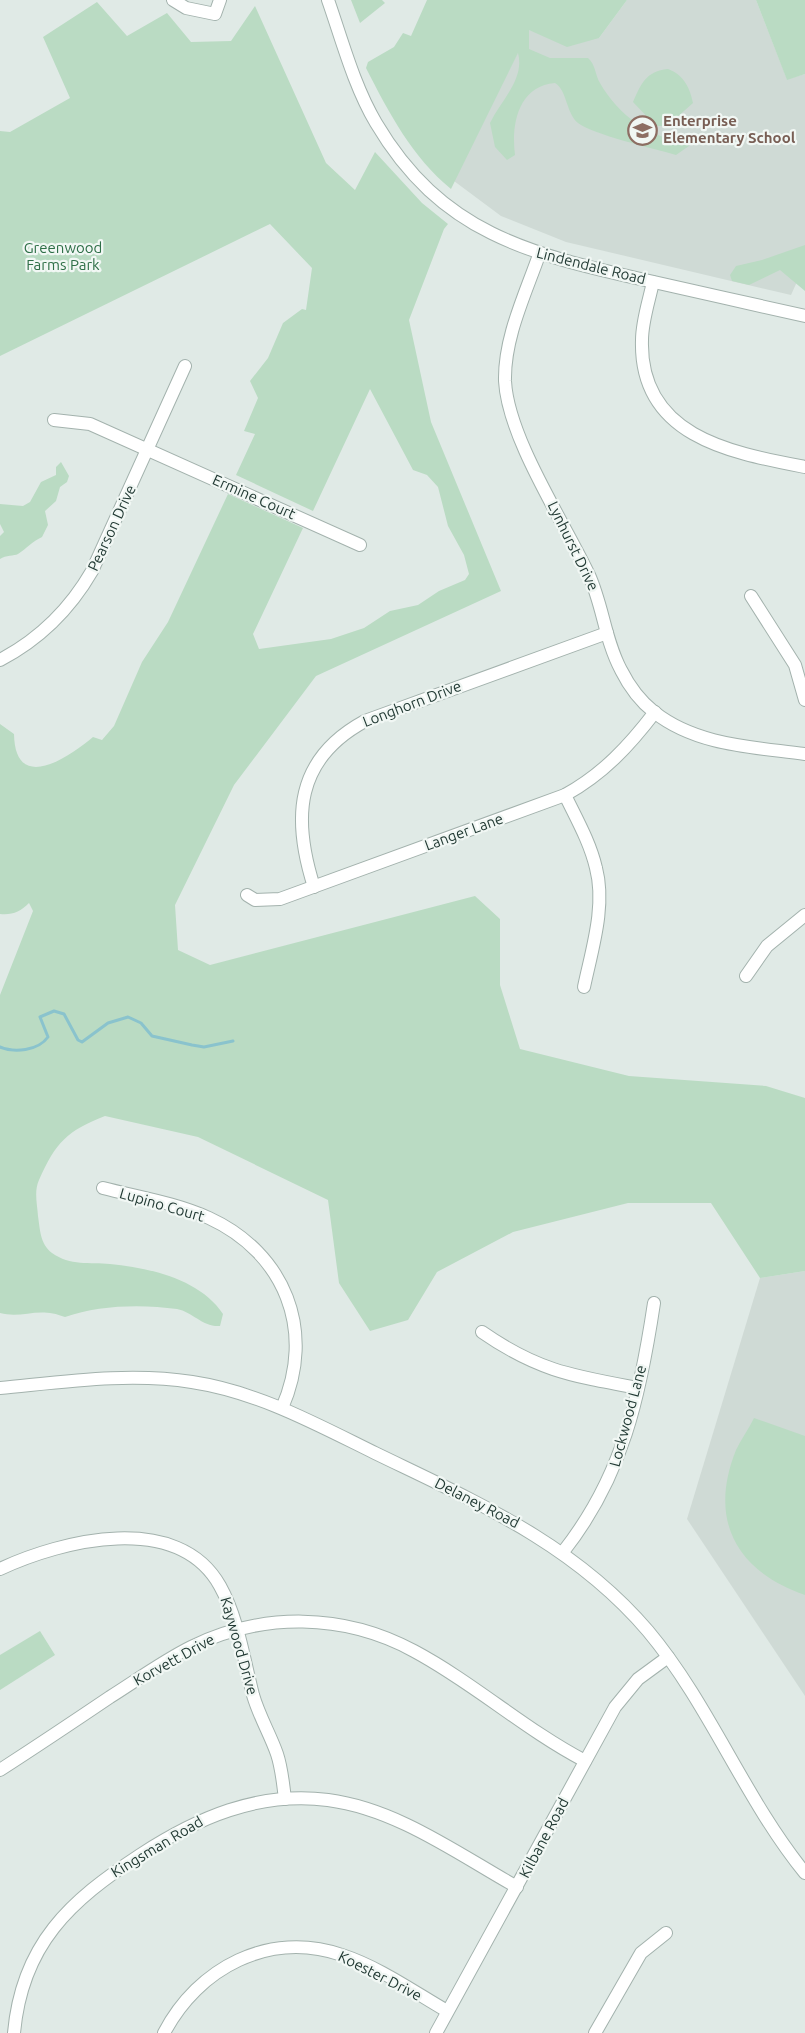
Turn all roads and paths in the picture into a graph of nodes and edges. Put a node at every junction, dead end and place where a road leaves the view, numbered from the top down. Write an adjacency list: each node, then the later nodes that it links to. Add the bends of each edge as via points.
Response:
1 (173, 0): 2 (street, via 186,8 215,14)
2 (220, 0)
3 (328, 0): 4 (street, Lindendale Road, via 364,100 403,162 470,222)
4 (539, 255): 5 (street, Lindendale Road); 13 (street, Lynhurst Drive, via 509,343 507,400 519,435 590,576)
5 (653, 282): 6 (street, Lindendale Road); 10 (street, via 642,342 647,375 662,406 687,432 709,443)
6 (805, 316)
7 (185, 366): 9 (street, Pearson Drive)
8 (54, 420): 9 (street, Ermine Court, via 90,424)
9 (149, 450): 11 (street, Ermine Court); 14 (street, Pearson Drive, via 80,592 56,620)
10 (805, 467)
11 (360, 544)
12 (752, 596): 15 (street, via 795,665)
13 (607, 633): 16 (street, Lynhurst Drive, via 621,671); 19 (street, Longhorn Drive, via 365,721 341,736 315,768 302,808 303,852)
14 (0, 660)
15 (805, 700)
16 (655, 712): 17 (street, Lynhurst Drive, via 701,737); 18 (street, Langer Lane, via 604,769)
17 (805, 754)
18 (566, 795): 19 (street, Langer Lane); 23 (street, via 592,853 599,884 598,916)
19 (314, 886): 20 (street, Langer Lane, via 273,900 255,900)
20 (247, 895)
21 (805, 915): 22 (street, via 767,946)
22 (747, 976)
23 (584, 987)
24 (103, 1188): 29 (street, Lupino Court, via 207,1217 246,1240 271,1267 288,1301 296,1340 294,1376)
25 (654, 1303): 28 (street, Lockwood Lane)
26 (482, 1332): 28 (street, via 544,1368)
27 (0, 1388): 29 (street, Delaney Road, via 107,1378 161,1378 220,1387)
28 (638, 1388): 30 (street, Lockwood Lane, via 613,1472 593,1511)
29 (282, 1408): 30 (street, Delaney Road, via 503,1515)
30 (563, 1552): 33 (street, Delaney Road, via 625,1606)
31 (0, 1569): 32 (street, Kaywood Drive, via 51,1548 78,1543 137,1539 167,1543 192,1556 213,1576 226,1599)
32 (235, 1630): 34 (street, Korvett Drive, via 308,1620 356,1628 385,1638 458,1675 522,1724); 35 (street, Korvett Drive, via 164,1662); 36 (street, Kaywood Drive, via 258,1711 279,1763)
33 (668, 1657): 34 (street, Kilbane Road, via 626,1692); 37 (street, Delaney Road, via 772,1828)
34 (585, 1761): 38 (street, Kilbane Road)
35 (0, 1770)
36 (285, 1799): 38 (street, Kingsman Road, via 338,1802 390,1817); 41 (street, Kingsman Road, via 234,1808 188,1826 88,1891 55,1925 40,1948 21,1991)
37 (805, 1873)
38 (517, 1887): 40 (street, Kilbane Road)
39 (666, 1933): 44 (street, via 641,1953)
40 (447, 2011): 42 (street, Koester Drive, via 343,1955 286,1948 250,1954 214,1972 183,2002); 43 (street, Kilbane Road)
41 (14, 2033)
42 (164, 2033)
43 (436, 2033)
44 (595, 2033)

